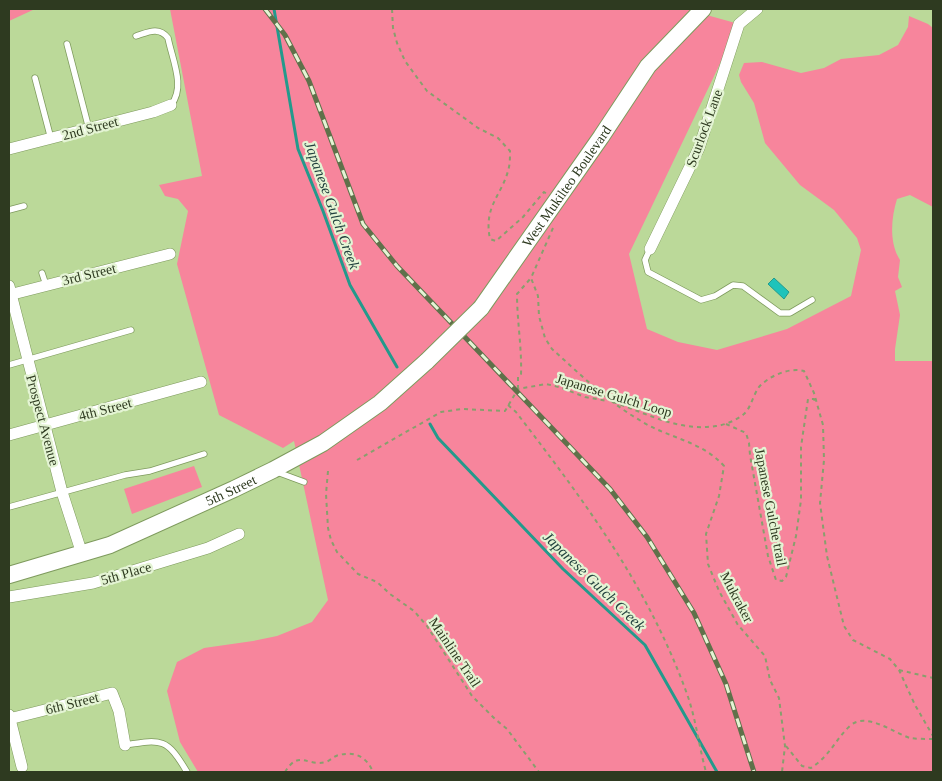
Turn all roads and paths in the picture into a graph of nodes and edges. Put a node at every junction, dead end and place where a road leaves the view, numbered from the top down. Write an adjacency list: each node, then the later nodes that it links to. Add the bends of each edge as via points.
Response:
1 (392, 9): 11 (path, via 397,43 405,61 427,91 478,128 498,138 510,151 509,167 490,209 490,239 496,241 544,192)
2 (703, 9): 11 (main road, West Mukilteo Boulevard, via 648,66)
3 (757, 9): 15 (street, Scurlock Lane, via 739,24 699,148)
4 (136, 36): 7 (lane, via 154,30 168,38 179,88)
5 (68, 44): 8 (lane)
6 (35, 78): 9 (lane)
7 (171, 105): 8 (street, 2nd Street, via 127,114)
8 (89, 129): 9 (street, 2nd Street)
9 (51, 139): 10 (street, 2nd Street)
10 (9, 149)
11 (556, 200): 24 (main road, West Mukilteo Boulevard, bridge, via 481,308)
12 (24, 206): 13 (lane)
13 (9, 210)
14 (554, 223): 18 (path)
15 (650, 248): 21 (lane, via 645,260 648,272 701,300 733,285 744,286 780,313 790,313)
16 (170, 254): 19 (street, 3rd Street)
17 (42, 273): 19 (lane)
18 (531, 278): 27 (path, via 516,294 522,363); 28 (path, via 538,296 545,338)
19 (46, 285): 20 (street, 3rd Street)
20 (9, 292): 23 (street, Prospect Avenue)
21 (812, 300)
22 (131, 330): 23 (lane)
23 (27, 360): 25 (lane); 32 (street, Prospect Avenue)
24 (427, 361): 36 (main road, 5th Street, via 338,433)
25 (9, 364)
26 (201, 382): 32 (street, 4th Street)
27 (518, 389): 28 (path, Japanese Gulch Loop, via 546,384); 29 (path)
28 (610, 402): 31 (path, Japanese Gulch Loop, via 668,424 715,427); 51 (path, Mukraker, via 643,423 716,456 724,466 719,496 706,534 708,564 738,625 765,656 770,680 779,698)
29 (508, 405): 35 (path, via 505,411 462,409 441,412); 57 (path, via 570,482 632,575 688,696)
30 (818, 406): 31 (path, Japanese Gulch Loop, via 804,371 791,370 772,376 759,388 745,414); 31 (path, Japanese Gulche trail, via 814,399 808,400 801,447 801,500 796,536 786,577 782,581 776,580 768,556 746,433); 45 (path, Japanese Gulch Loop, via 823,425 824,460 820,503 827,556 844,626 853,640 890,658)
31 (726, 424)
32 (45, 425): 33 (street, 4th Street); 39 (street, Prospect Avenue)
33 (9, 435)
34 (204, 454): 39 (lane)
35 (357, 460)
36 (273, 470): 38 (lane); 42 (main road, 5th Street, via 234,490)
37 (328, 471): 56 (path, Mainline Trail, via 328,528 337,552 358,574 378,582 414,611 472,696 508,729)
38 (304, 482)
39 (62, 492): 40 (lane); 42 (street, Prospect Avenue)
40 (9, 506)
41 (239, 534): 44 (street, 5th Place, via 208,548 93,583)
42 (82, 554): 43 (main road, 5th Street)
43 (9, 574)
44 (9, 597)
45 (900, 670): 46 (path); 48 (path, Japanese Gulch Loop)
46 (933, 678)
47 (9, 718): 50 (street, 6th Street, via 112,693 119,711); 52 (street)
48 (933, 736)
49 (933, 739): 51 (path, via 910,738 875,723 860,721 853,724 812,768 802,766)
50 (124, 745): 53 (lane, via 164,743 176,754)
51 (785, 746): 58 (path, Mukraker)
52 (22, 767)
53 (187, 772)
54 (285, 772): 55 (path, via 300,759 327,762 338,755 355,754 369,763)
55 (373, 772)
56 (539, 772)
57 (706, 772)
58 (782, 772)

